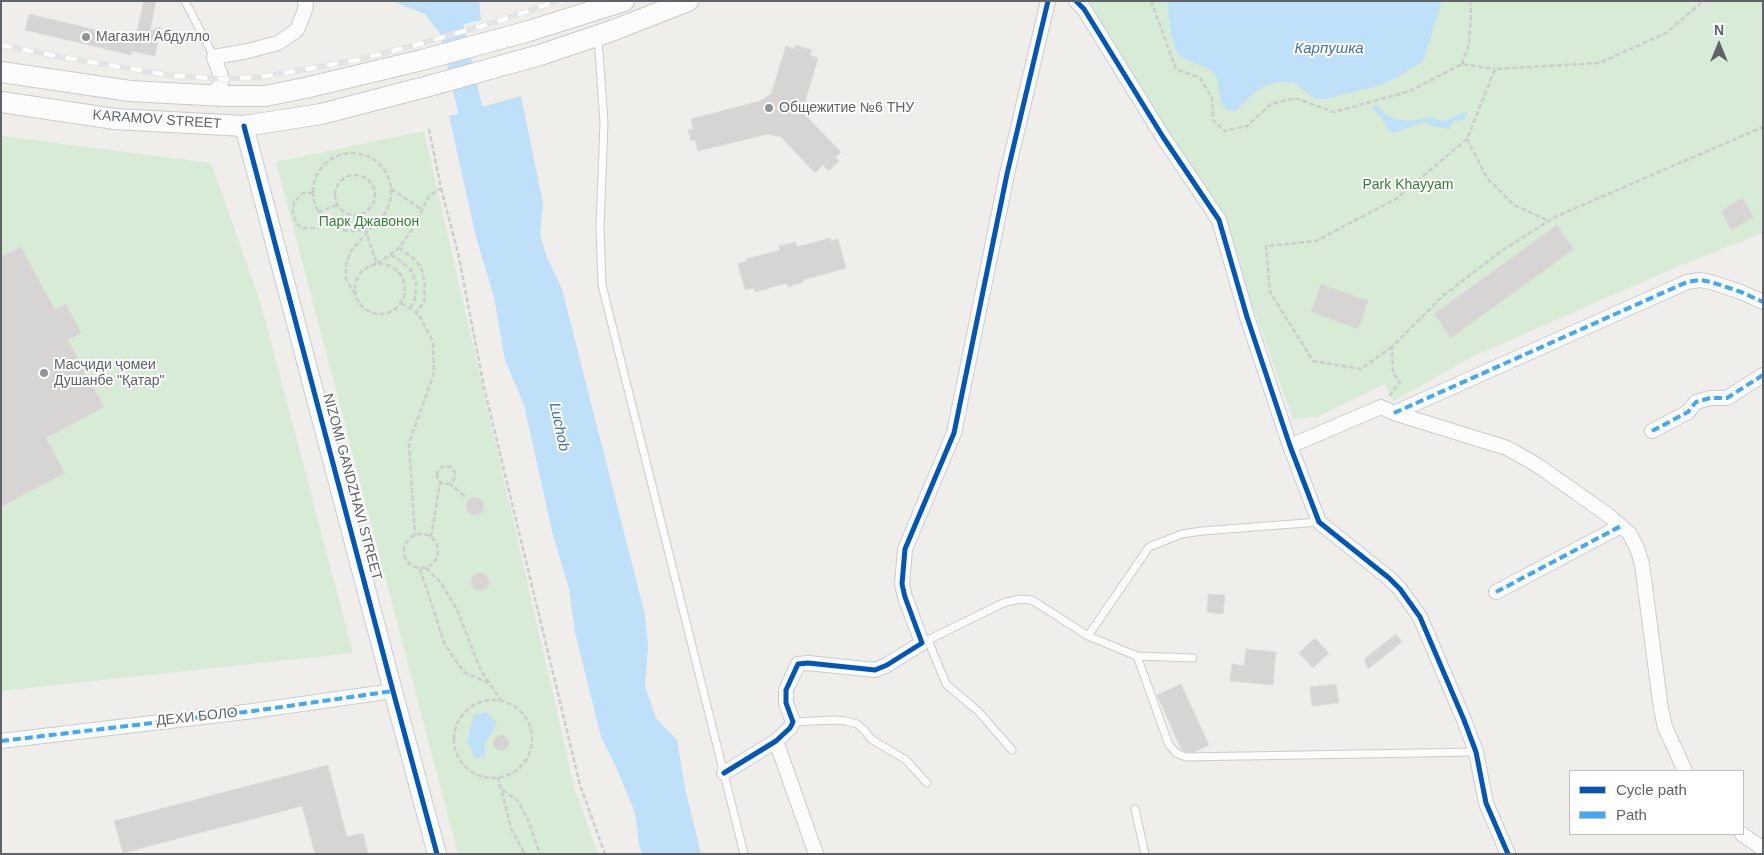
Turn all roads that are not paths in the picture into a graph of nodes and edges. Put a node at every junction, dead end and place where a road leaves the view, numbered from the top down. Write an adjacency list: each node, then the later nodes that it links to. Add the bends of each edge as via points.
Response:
1 (185, 1): 8 (lane)
2 (305, 1): 8 (street, via 306,7 297,30 278,43)
3 (624, 1): 10 (main road, KARAMOV STREET, via 529,31 305,88 265,96)
4 (688, 1): 7 (main road)
5 (1048, 1): 22 (street, via 1007,174 954,433 905,549 902,584)
6 (1076, 1): 17 (street, via 1219,220)
7 (598, 36): 12 (main road, KARAMOV STREET, via 540,55 321,114); 32 (lane, via 604,122 600,227 602,285)
8 (214, 57): 10 (street, via 222,79 220,86)
9 (1, 72): 10 (main road, KARAMOV STREET, via 130,91)
10 (204, 95)
11 (1, 102): 12 (main road, KARAMOV STREET, via 115,119)
12 (244, 126): 25 (street, NIZOMI GANDZHAVI STREET)
13 (1763, 302): 15 (street, via 1711,282 1687,282)
14 (1763, 375): 16 (street, via 1727,398 1696,402 1688,412)
15 (1394, 413): 17 (street, via 1381,407); 19 (street, via 1507,448 1537,465)
16 (1652, 431)
17 (1290, 446): 18 (street)
18 (1319, 522): 21 (lane, via 1202,531 1182,534 1149,547); 30 (street, via 1389,578 1420,617)
19 (1621, 526): 20 (street); 31 (street, via 1629,533 1642,564 1661,710 1665,727)
20 (1496, 592)
21 (1088, 636): 22 (lane, via 1032,600 1020,599 1003,603); 23 (lane)
22 (925, 642): 26 (street, via 875,670 798,664 786,690 786,703); 29 (lane, via 946,684 979,712)
23 (1137, 656): 24 (lane); 30 (lane, via 1169,745 1186,757)
24 (1193, 658)
25 (393, 690): 27 (street, ДЕХИ БОЛО, via 253,711); 37 (street, NIZOMI GANDZHAVI STREET)
26 (793, 722): 28 (street); 33 (lane, via 834,720 857,724 871,739 906,760)
27 (1, 741)
28 (776, 742): 32 (street); 39 (street)
29 (1012, 750)
30 (1476, 752): 41 (street, via 1486,803)
31 (1686, 770)
32 (724, 773): 38 (lane)
33 (927, 783)
34 (1135, 809): 40 (lane)
35 (1743, 835): 36 (street)
36 (1763, 849)
37 (437, 854)
38 (744, 854)
39 (816, 854)
40 (1146, 854)
41 (1508, 854)

